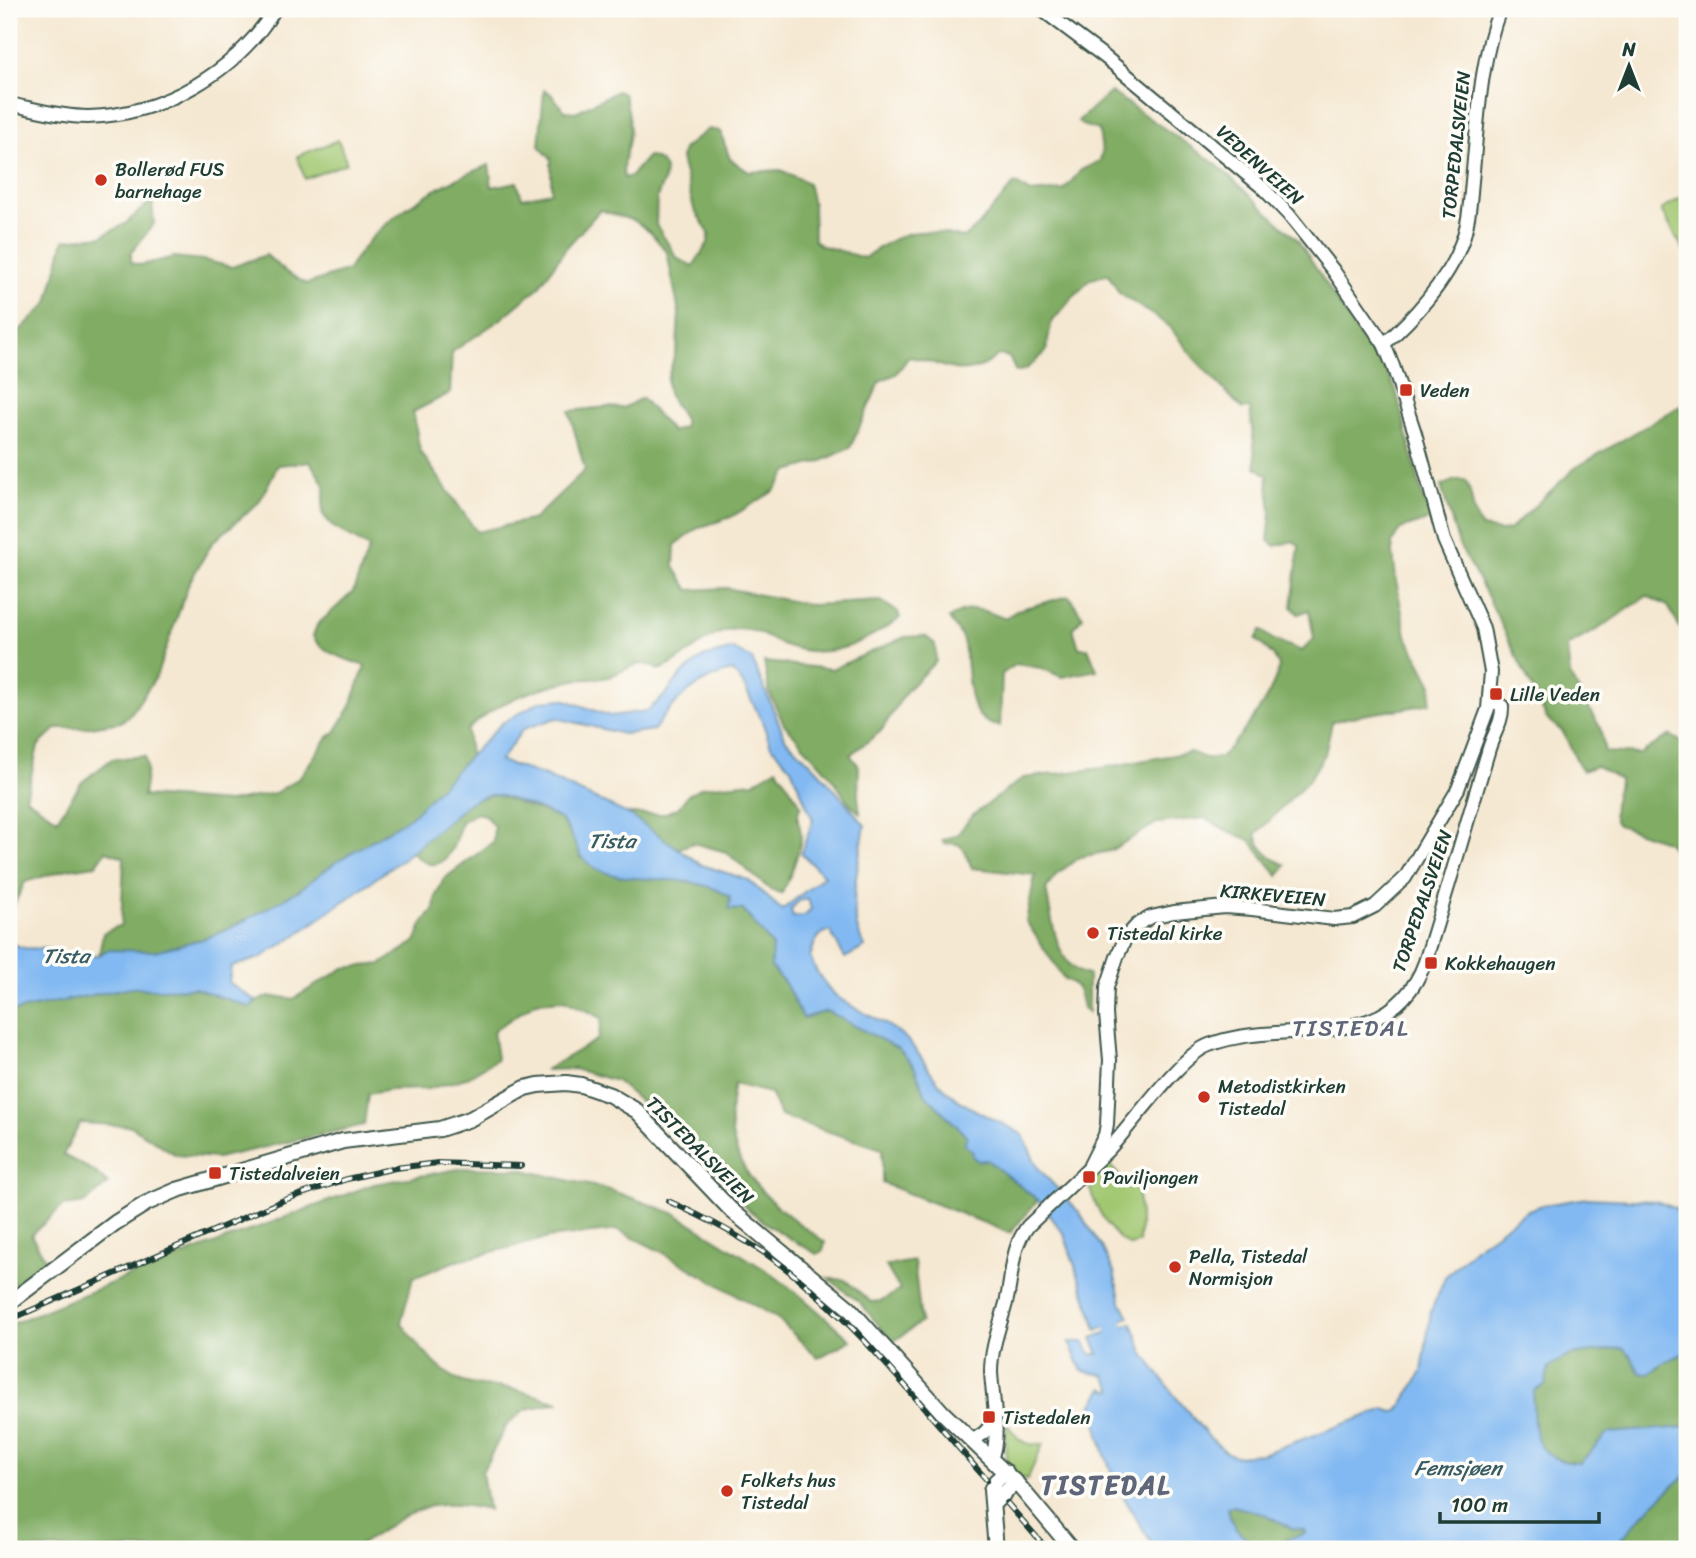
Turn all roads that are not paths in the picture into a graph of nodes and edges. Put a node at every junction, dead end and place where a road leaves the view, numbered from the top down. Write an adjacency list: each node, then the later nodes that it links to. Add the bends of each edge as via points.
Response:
1 (275, 9): 4 (main road, via 235,58 159,103 85,117)
2 (1041, 9): 5 (main road, VEDENVEIEN, via 1277,201 1334,270)
3 (1500, 9): 5 (main road, TORPEDALSVEIEN, via 1482,80 1462,242 1435,288)
4 (9, 104)
5 (1384, 344): 6 (main road, VEDENVEIEN)
6 (1415, 433): 7 (main road, TORPEDALSVEIEN, via 1444,540 1486,640)
7 (1490, 700): 8 (main road, TORPEDALSVEIEN, via 1502,706 1500,721 1425,962 1412,989 1365,1023 1234,1039 1201,1049); 8 (main road, KIRKEVEIEN, via 1451,804 1405,878 1375,906 1353,917 1334,919 1252,909 1174,912 1151,917 1126,937 1107,987 1109,1112 1105,1135)
8 (1090, 1165): 10 (main road, TORPEDALSVEIEN, via 1020,1236 1014,1252 1009,1291 993,1347)
9 (9, 1303): 11 (main road, TISTEDALSVEIEN, via 115,1223 177,1190 342,1141 440,1129 470,1119 525,1088 581,1085 636,1111 731,1210 849,1308)
10 (994, 1422): 11 (main road); 12 (main road, TORPEDALSVEIEN, via 997,1441)
11 (972, 1441): 12 (main road, TISTEDALSVEIEN)
12 (992, 1458): 13 (main road, TISTEDALSVEIEN)
13 (1011, 1477): 14 (main road, via 994,1503); 15 (main road, TISTEDALSVEIEN)
14 (996, 1549)
15 (1072, 1549)

